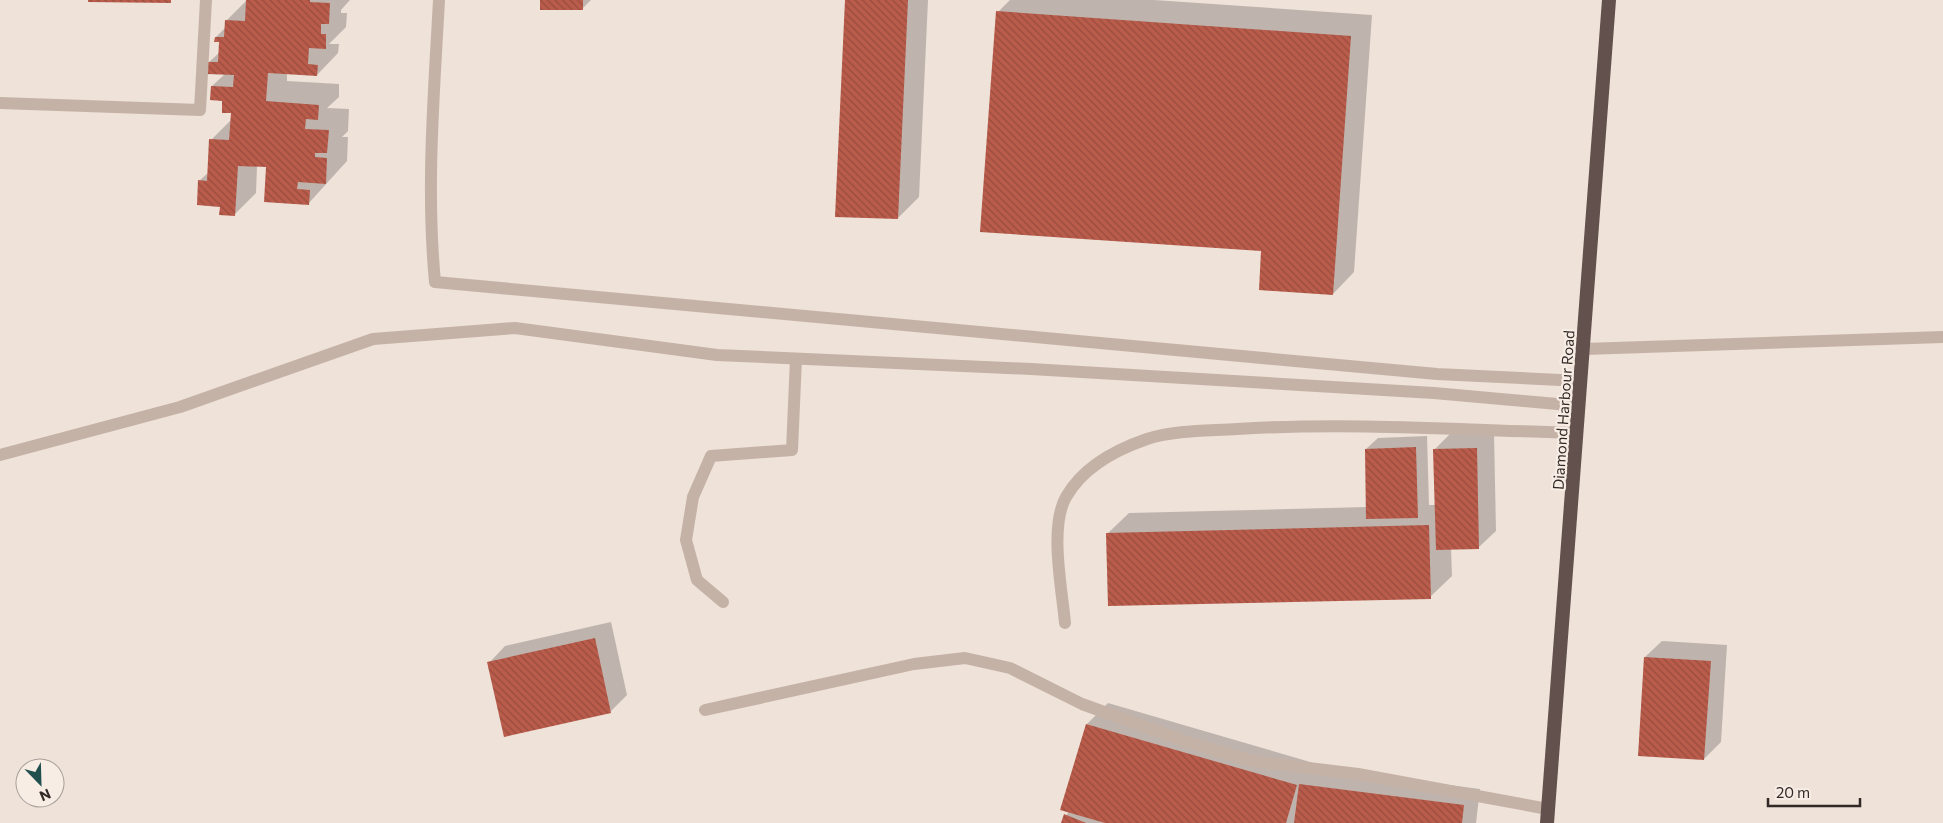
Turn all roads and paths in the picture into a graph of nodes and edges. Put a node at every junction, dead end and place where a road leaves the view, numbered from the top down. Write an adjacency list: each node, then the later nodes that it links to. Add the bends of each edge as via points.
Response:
1 (206, 0): 4 (street, via 200,110)
2 (439, 0): 8 (street, via 430,166 435,282 1437,374)
3 (1609, 0): 6 (highway, Diamond Harbour Road)
4 (0, 103)
5 (1943, 337): 6 (street)
6 (1584, 349): 8 (highway, Diamond Harbour Road)
7 (796, 359): 9 (street, via 1061,371); 11 (street, via 717,356 515,328 373,339 180,407); 12 (street, via 792,450 711,456 693,497 686,540 696,580)
8 (1581, 381): 9 (highway, Diamond Harbour Road)
9 (1579, 406): 10 (highway, Diamond Harbour Road)
10 (1577, 433): 13 (street, via 1324,426 1187,432 1149,438 1100,461 1079,478 1066,497 1058,520); 15 (highway, Diamond Harbour Road)
11 (0, 455)
12 (723, 602)
13 (1065, 623)
14 (705, 710): 15 (street, via 914,664 965,658 1010,668 1082,704 1190,743 1252,761 1358,774)
15 (1548, 816)

